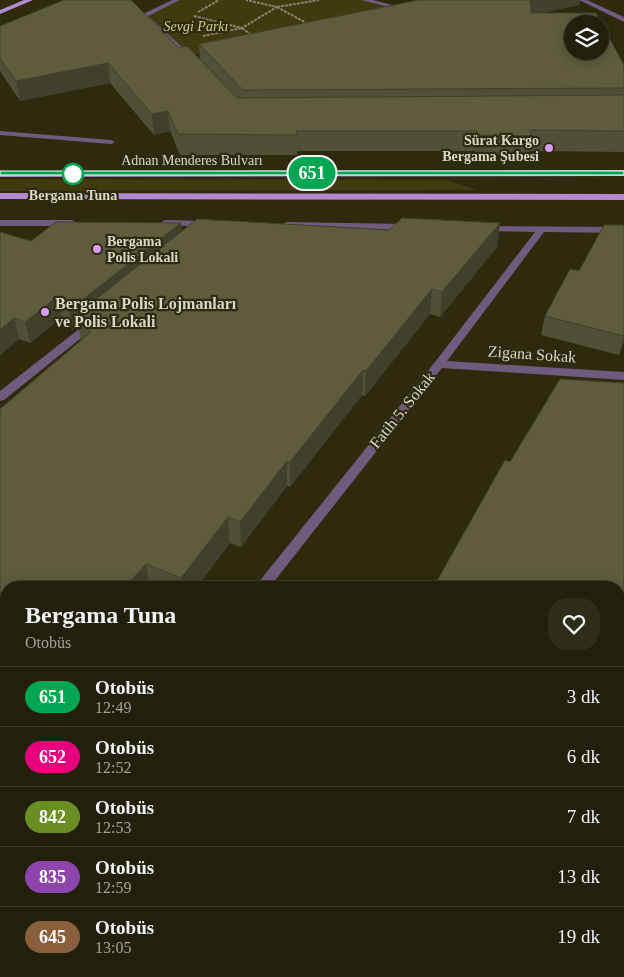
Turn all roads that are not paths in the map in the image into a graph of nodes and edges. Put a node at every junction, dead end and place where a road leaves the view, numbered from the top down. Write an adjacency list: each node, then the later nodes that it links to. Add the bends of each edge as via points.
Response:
1 (30, 0): 7 (main road)
2 (176, 0): 11 (street, via 144,16)
3 (364, 0): 6 (street)
4 (582, 0): 9 (street)
5 (415, 7): 6 (street)
6 (405, 9): 8 (street)
7 (0, 12)
8 (387, 13)
9 (624, 20)
10 (196, 54): 11 (street)
11 (187, 56): 12 (street)
12 (194, 63)
13 (0, 133): 14 (street)
14 (111, 142)
15 (0, 173): 16 (main road, Adnan Menderes Bulvarı)
16 (624, 173)
17 (0, 196): 18 (main road)
18 (624, 197)
19 (0, 223): 20 (street)
20 (78, 223)
21 (156, 223): 27 (street, via 214,224)
22 (273, 225): 23 (street)
23 (422, 228)
24 (472, 229): 25 (street)
25 (541, 230): 26 (street); 29 (street, Fatih 5. Sokak)
26 (624, 230)
27 (198, 236)
28 (98, 319): 31 (street)
29 (439, 364): 30 (street, Zigana Sokak); 32 (street, Fatih 5. Sokak)
30 (624, 376)
31 (0, 397)
32 (267, 581)

